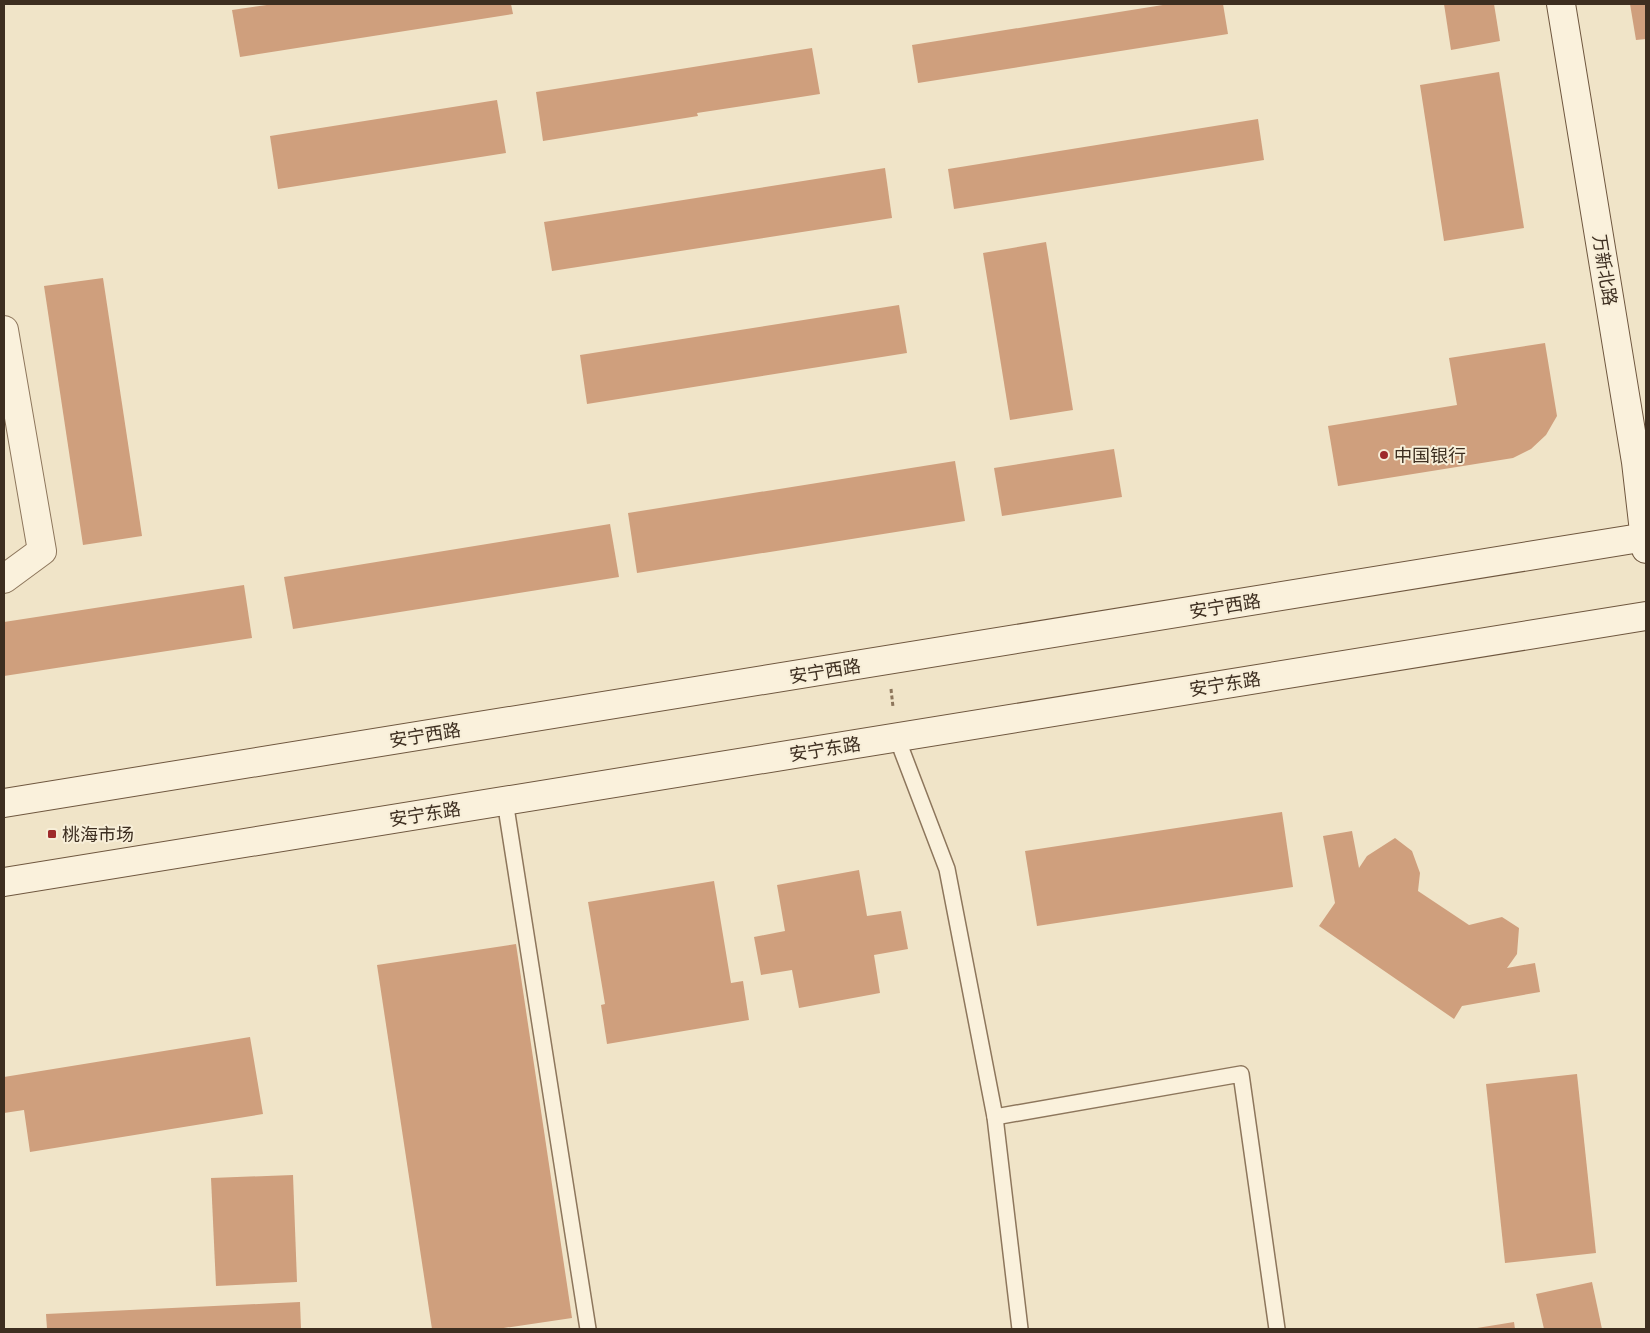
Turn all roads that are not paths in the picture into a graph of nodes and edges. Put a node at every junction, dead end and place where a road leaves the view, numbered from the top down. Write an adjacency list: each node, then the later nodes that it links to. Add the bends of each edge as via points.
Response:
1 (1561, 4): 3 (main road, 万新北路)
2 (4, 330): 4 (main road, via 42,551)
3 (1646, 541): 8 (main road, 安宁西路)
4 (4, 579)
5 (1646, 616): 6 (main road, 安宁东路)
6 (897, 738): 7 (main road, 安宁东路); 10 (lane, via 947,869)
7 (505, 801): 9 (main road, 安宁东路); 11 (lane)
8 (4, 803)
9 (4, 882)
10 (995, 1117): 12 (lane); 13 (lane, via 1241,1074)
11 (588, 1329)
12 (1020, 1329)
13 (1276, 1329)

